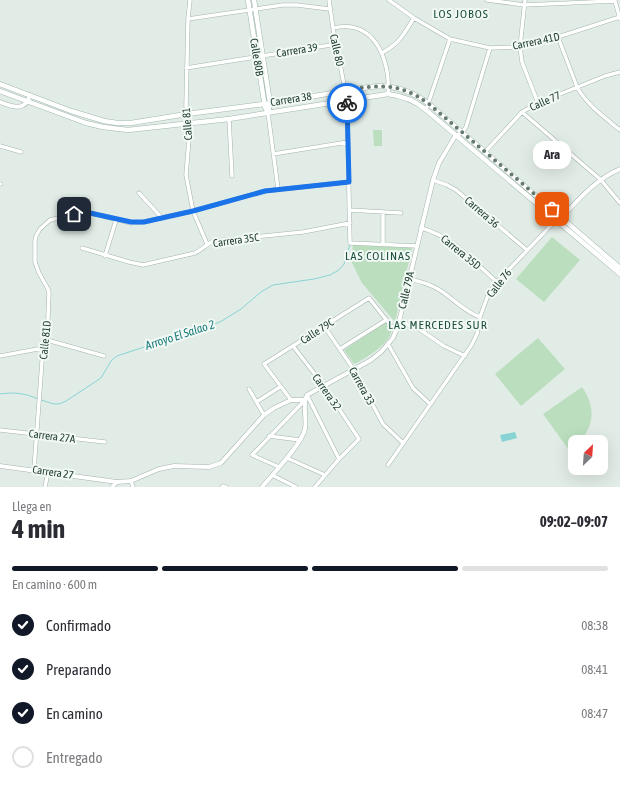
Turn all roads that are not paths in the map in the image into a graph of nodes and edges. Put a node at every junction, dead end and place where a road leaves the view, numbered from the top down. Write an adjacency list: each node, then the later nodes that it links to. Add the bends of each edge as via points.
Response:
1 (190, 0): 14 (street, Calle 81)
2 (248, 0): 10 (main road, Calle 80B)
3 (254, 0): 9 (main road, Calle 80B)
4 (329, 0): 11 (street, Calle 80)
5 (389, 0): 12 (street, Carrera 41D)
6 (487, 0): 8 (street)
7 (525, 0): 8 (street)
8 (524, 5): 13 (street, via 614,1); 19 (street)
9 (256, 9): 10 (street); 11 (street, via 297,5); 23 (main road, Calle 80B)
10 (249, 10): 14 (street); 22 (main road, Calle 80B)
11 (330, 10): 15 (street, Calle 80)
12 (414, 18): 17 (street, Carrera 41D); 21 (street, via 400,40)
13 (620, 18): 16 (street, Carrera 41D)
14 (188, 19): 24 (street, Calle 81)
15 (332, 28): 18 (street, Calle 80); 21 (street, via 351,27 366,33 375,40)
16 (558, 37): 19 (street, Carrera 41D); 28 (street)
17 (450, 39): 20 (street, Carrera 41D); 39 (street)
18 (337, 44): 23 (street, Carrera 39); 29 (street, Calle 80)
19 (520, 47): 20 (street, Carrera 41D); 37 (street, via 522,62)
20 (490, 48): 47 (street)
21 (382, 53): 27 (street)
22 (258, 56): 23 (street, Carrera 39); 24 (street, Carrera 39); 38 (main road, Calle 80B)
23 (263, 56): 36 (main road, Calle 80B)
24 (186, 68): 43 (street, Calle 81)
25 (620, 72): 28 (street, Calle 77)
26 (0, 84): 32 (main road, Carrera 38)
27 (388, 86): 29 (main road, Carrera 38); 31 (street); 39 (main road, Carrera 38, via 407,91)
28 (577, 87): 37 (street, Calle 77); 46 (street, via 588,103)
29 (346, 90): 33 (street, Calle 80); 36 (main road, Carrera 38)
30 (0, 91): 34 (main road, Carrera 38)
31 (388, 94): 33 (main road, Carrera 38); 40 (main road, Carrera 38, via 414,101)
32 (30, 95): 34 (street); 43 (main road, Carrera 38, via 92,118 116,123)
33 (347, 100): 42 (main road, Carrera 38); 49 (street, Calle 80)
34 (28, 101): 35 (street, via 16,107); 45 (main road, Carrera 38, via 103,127 128,130)
35 (0, 102)
36 (270, 103): 38 (main road, Carrera 38); 42 (main road, Calle 80B)
37 (538, 103): 41 (street, Calle 77)
38 (264, 104): 42 (main road, Calle 80B); 43 (main road, Carrera 38)
39 (429, 104): 40 (street); 47 (main road, Carrera 38)
40 (426, 110): 48 (main road, Carrera 38)
41 (522, 112): 52 (street, Calle 77); 57 (street)
42 (268, 113): 44 (main road, Carrera 38); 53 (street, Calle 80B)
43 (187, 114): 45 (street, Calle 81)
44 (229, 119): 45 (main road, Carrera 38); 55 (street)
45 (188, 124): 63 (street, Calle 81, via 186,174)
46 (620, 130)
47 (462, 133): 48 (street); 52 (main road, Carrera 38)
48 (457, 135): 56 (street, Calle 79A, via 439,163); 67 (main road, Carrera 38)
49 (348, 142): 53 (street); 58 (street, Calle 80)
50 (0, 146): 51 (street)
51 (21, 152)
52 (485, 152): 67 (main road, Carrera 38)
53 (273, 154): 59 (street, Calle 80B)
54 (620, 169): 57 (street, Calle 76)
55 (232, 176)
56 (433, 180): 70 (street, Calle 79A); 75 (street, Carrera 36, via 456,190)
57 (601, 180): 61 (street); 67 (street, Calle 76)
58 (349, 182): 59 (street); 62 (street, Calle 80)
59 (278, 190): 63 (street, via 250,194)
60 (139, 193): 66 (street)
61 (620, 203)
62 (349, 210): 64 (street); 69 (street, Calle 80)
63 (193, 211): 66 (street); 71 (street, Calle 81)
64 (383, 212): 65 (street); 72 (street)
65 (401, 213)
66 (162, 218): 68 (street, via 144,222)
67 (559, 218): 75 (street, Calle 76); 77 (main road, Carrera 38); 78 (main road, Carrera 38)
68 (116, 220): 76 (street); 86 (street, Calle 81D, via 90,213 74,214 50,220 40,229 35,241 35,262 49,293)
69 (350, 223): 71 (street, Carrera 35C, via 303,232 214,241); 72 (street, Calle 80, via 350,243)
70 (421, 228): 73 (street, Calle 79A); 80 (street, Carrera 35D, via 446,238)
71 (207, 244): 76 (street, Carrera 35C, via 195,253 142,265)
72 (382, 244): 73 (street)
73 (417, 246): 79 (street, Calle 79A)
74 (82, 248): 76 (street, Carrera 35C)
75 (527, 250): 80 (street, Calle 76)
76 (106, 256)
77 (620, 268)
78 (620, 274)
79 (409, 279): 81 (street, via 440,290 464,310); 83 (street, Calle 79A)
80 (497, 282): 81 (street, Calle 76, via 488,295)
81 (480, 317): 93 (street, Calle 76, via 477,334)
82 (386, 320): 84 (street, Calle 79C, via 369,298); 85 (street); 90 (street)
83 (399, 322): 85 (street, Calle 79A); 93 (street, via 419,329 444,346)
84 (324, 326): 88 (street, Calle 79C); 90 (street, Carrera 33)
85 (396, 332): 87 (street, Calle 79A)
86 (47, 340): 89 (street, Calle 81D); 92 (street)
87 (388, 344): 94 (street, Calle 79A, via 371,360); 101 (street, via 413,388)
88 (293, 346): 95 (street, Carrera 32); 96 (street, Calle 79C, via 264,364)
89 (43, 348): 91 (street); 104 (street, Calle 81D)
90 (340, 349): 94 (street, Carrera 33)
91 (0, 356)
92 (104, 356)
93 (465, 356): 101 (street, Calle 76)
94 (354, 370): 95 (street, Calle 79A); 108 (street, Carrera 33, via 383,424)
95 (324, 386): 98 (street, Calle 79A); 110 (street, Carrera 32, via 359,439)
96 (280, 387): 99 (street); 100 (street)
97 (249, 389): 100 (street)
98 (306, 397): 99 (street); 105 (street); 106 (street, via 305,430); 110 (street)
99 (291, 400): 102 (street)
100 (258, 401): 102 (street)
101 (430, 404): 108 (street, Calle 76)
102 (264, 415): 118 (street, Carrera 27, via 221,463 209,467 174,466 159,469)
103 (0, 430): 104 (street, Carrera 27A)
104 (37, 434): 107 (street, Carrera 27A); 114 (street, Calle 81D)
105 (269, 436): 106 (street); 113 (street, via 252,455)
106 (300, 440): 109 (street)
107 (104, 442)
108 (403, 443): 111 (street, Calle 76)
109 (287, 458): 113 (street); 117 (street)
110 (339, 459): 117 (street)
111 (388, 465)
112 (0, 466): 114 (street, Carrera 27)
113 (279, 467): 116 (street)
114 (34, 469): 115 (street, Carrera 27)
115 (48, 472): 119 (street, Carrera 27); 120 (street)
116 (272, 475): 123 (street); 124 (street)
117 (325, 475): 125 (street)
118 (131, 481): 119 (street, Carrera 27); 122 (street)
119 (117, 482): 121 (street)
120 (45, 487)
121 (112, 487)
122 (133, 487)
123 (262, 487)
124 (296, 487)
125 (315, 487)

